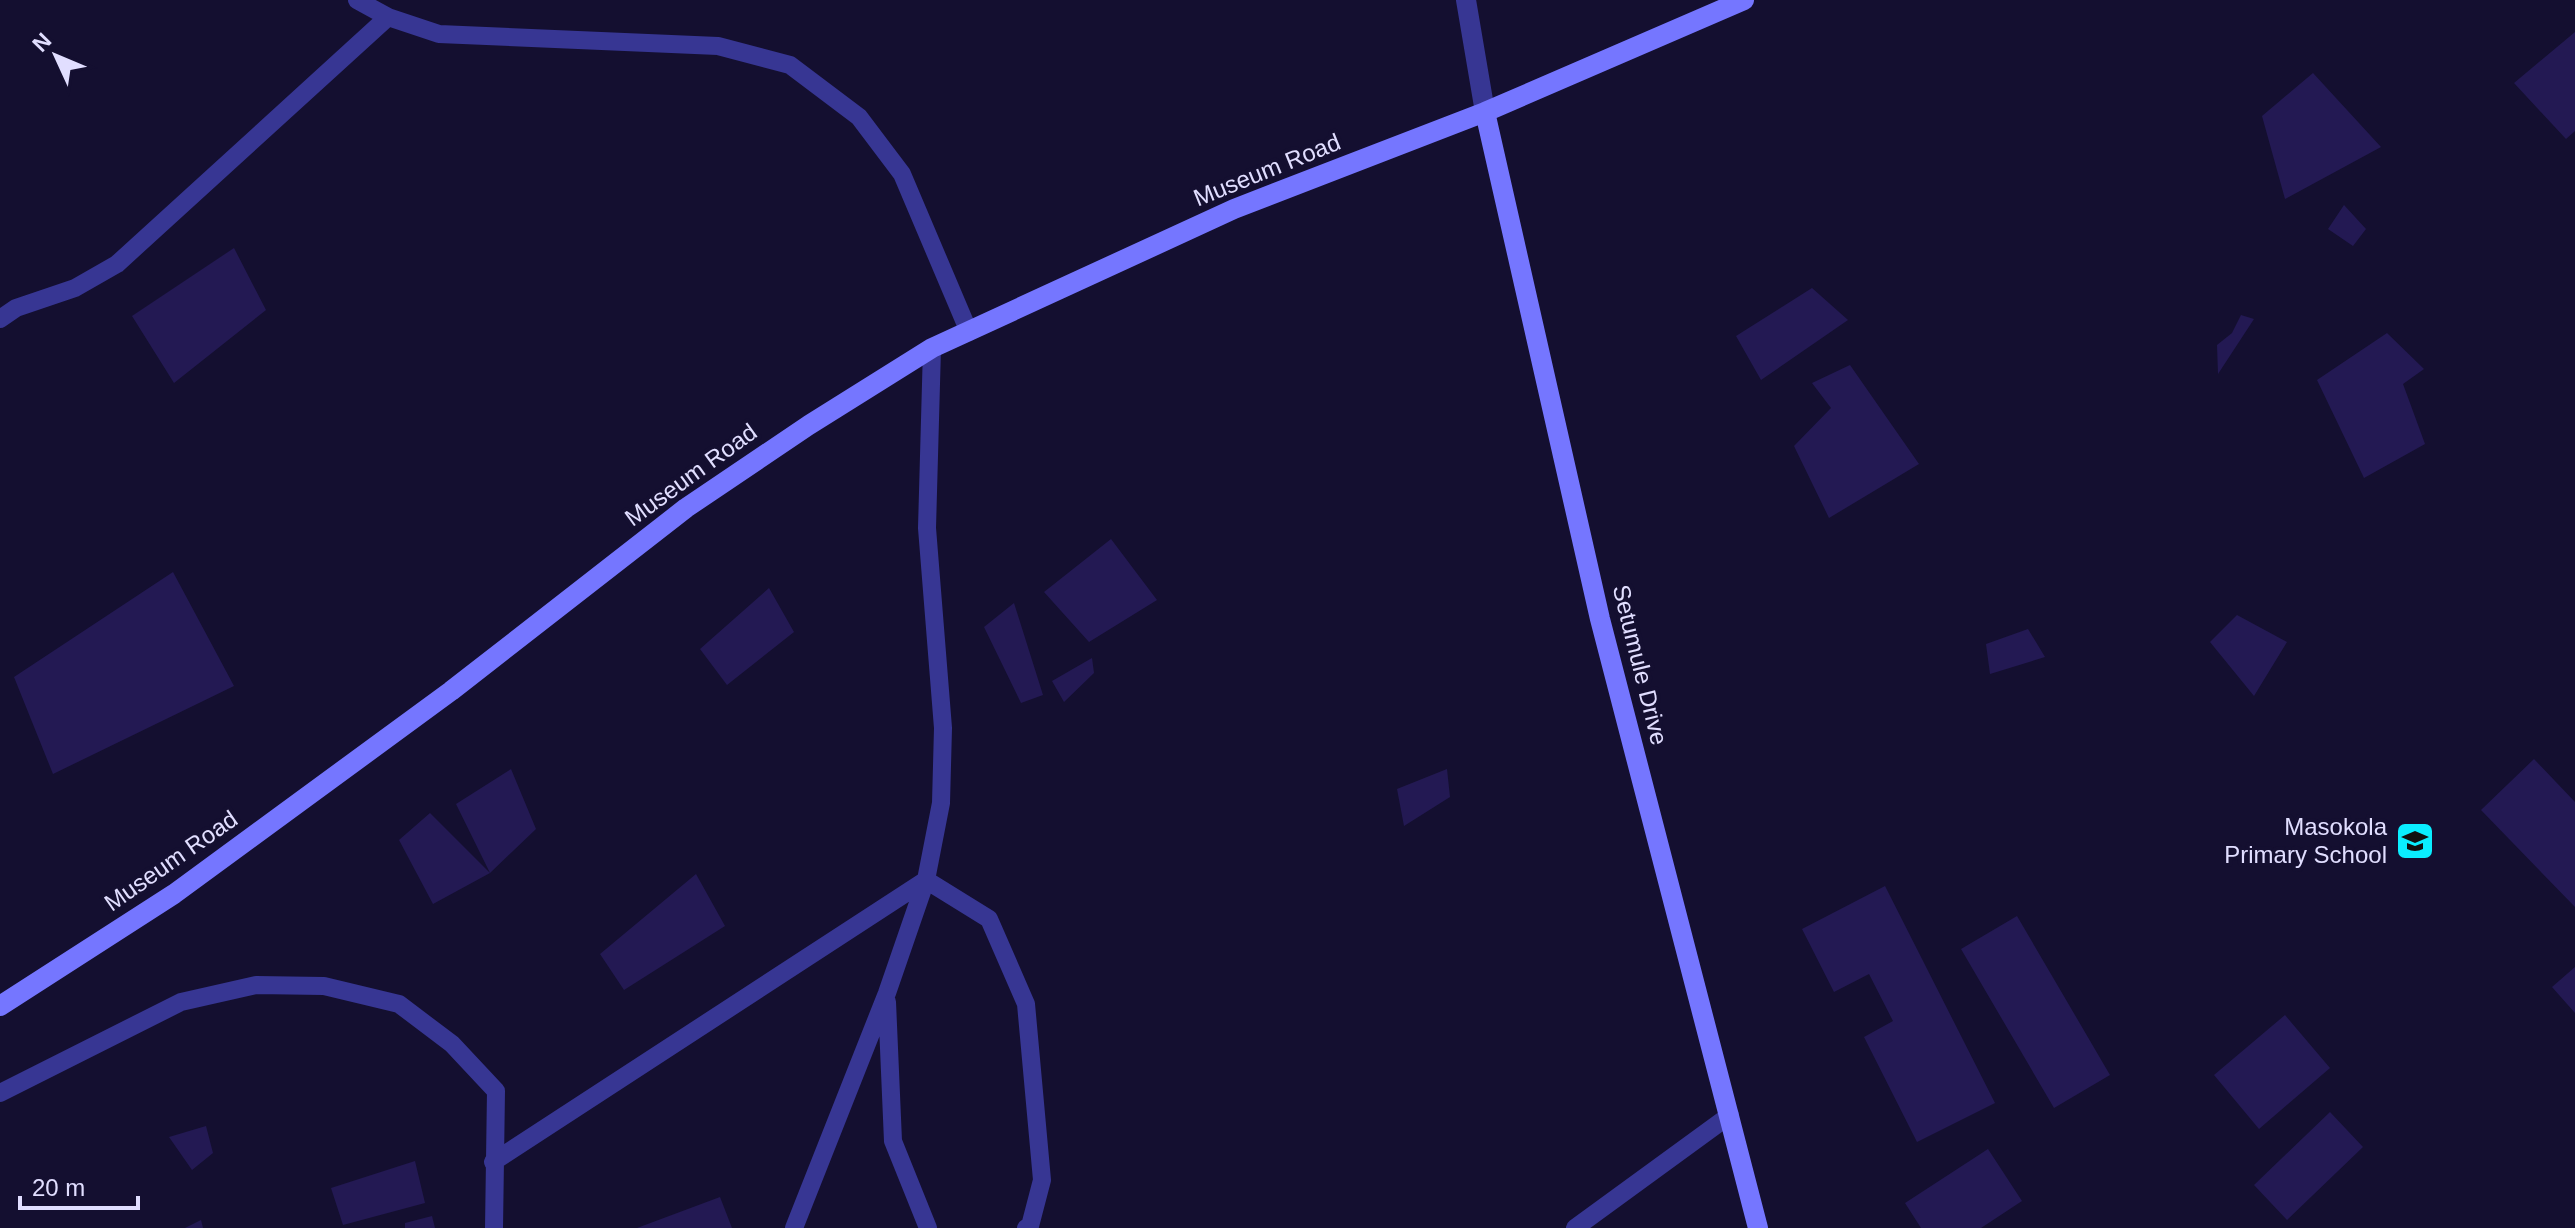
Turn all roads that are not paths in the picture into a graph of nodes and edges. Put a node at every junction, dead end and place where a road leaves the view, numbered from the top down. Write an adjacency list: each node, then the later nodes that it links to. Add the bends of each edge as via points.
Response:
1 (357, 0): 4 (lane)
2 (1466, 0): 5 (street)
3 (1744, 0): 5 (street, Museum Road)
4 (388, 17): 6 (lane, via 117,264); 7 (lane, via 439,34 718,46 790,65 859,117 902,174)
5 (1485, 112): 7 (street, Museum Road, via 1234,209); 13 (street, Setumule Drive, via 1600,619)
6 (0, 319)
7 (969, 332): 8 (street, Museum Road)
8 (932, 348): 9 (lane, via 927,528 943,728 941,803); 11 (street, Museum Road, via 686,508 451,691 174,894)
9 (926, 880): 10 (lane); 14 (lane); 18 (lane, via 989,919 1026,1004 1042,1180)
10 (887, 993): 16 (lane); 17 (lane, via 893,1141)
11 (0, 1006)
12 (0, 1093): 14 (lane, via 181,1002 256,985 324,986 399,1004 452,1044 496,1091)
13 (1730, 1115): 19 (lane); 20 (street, Setumule Drive)
14 (493, 1162): 15 (lane)
15 (494, 1228)
16 (794, 1228)
17 (928, 1228)
18 (1026, 1228)
19 (1575, 1228)
20 (1758, 1228)

